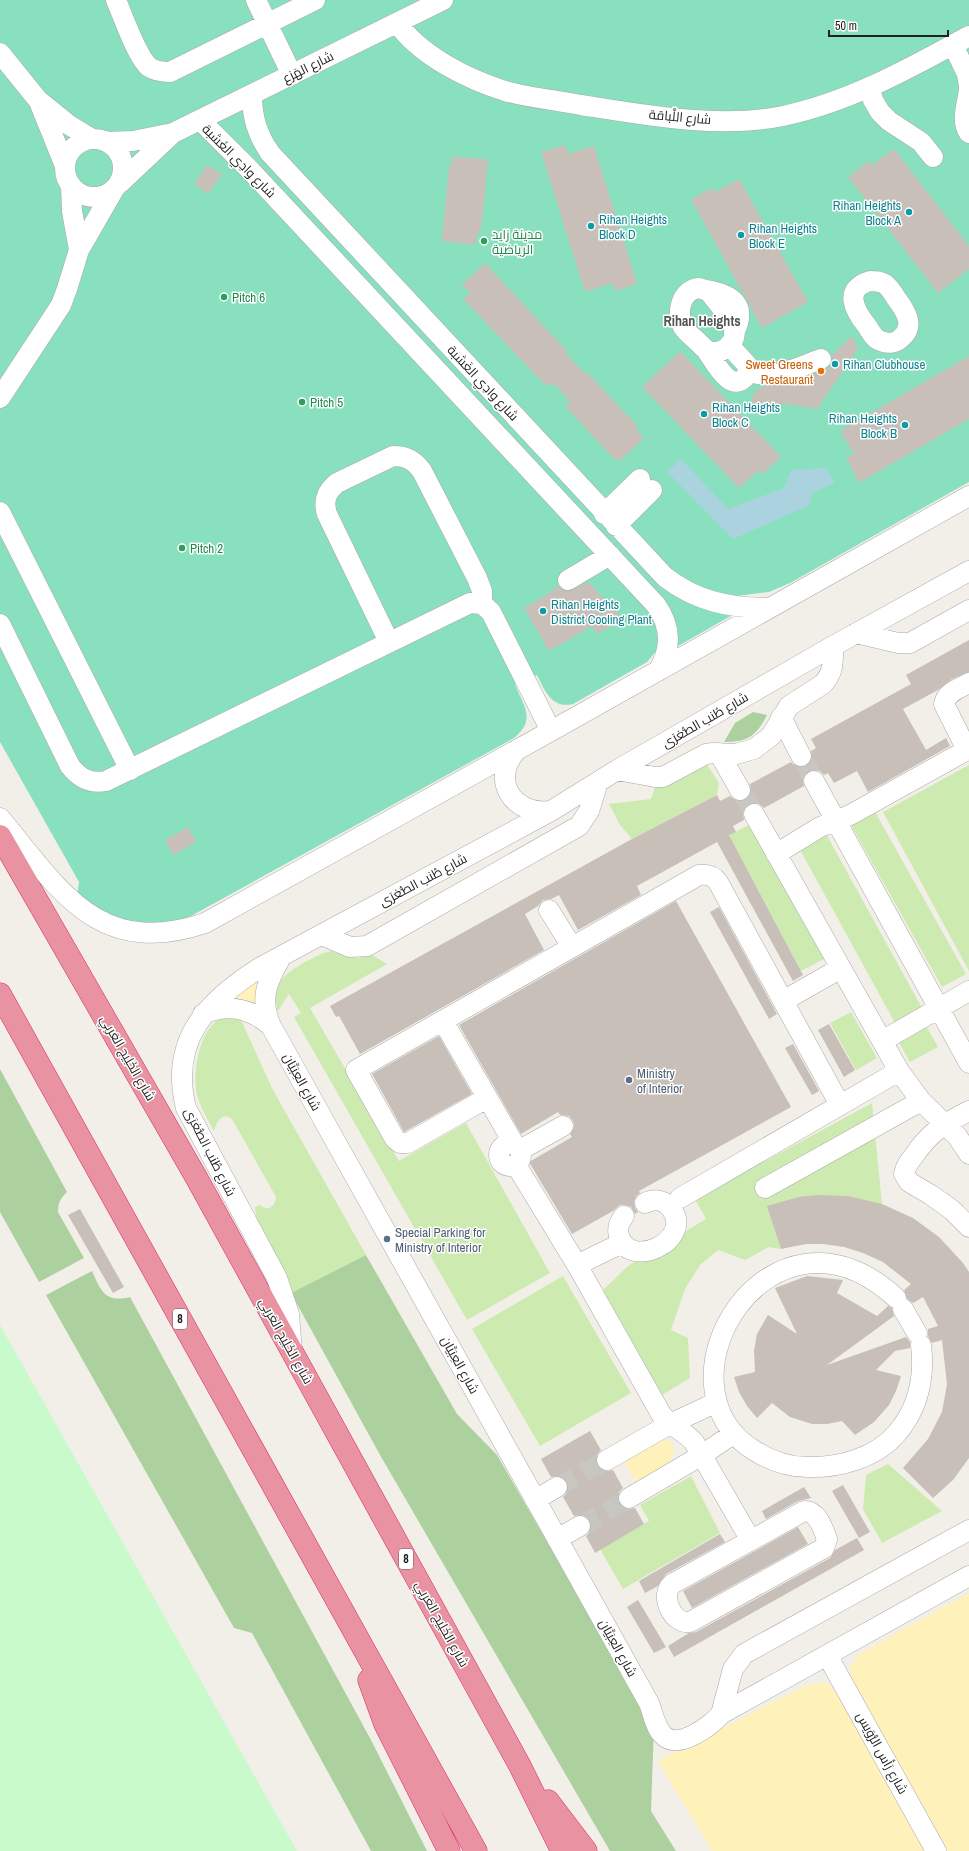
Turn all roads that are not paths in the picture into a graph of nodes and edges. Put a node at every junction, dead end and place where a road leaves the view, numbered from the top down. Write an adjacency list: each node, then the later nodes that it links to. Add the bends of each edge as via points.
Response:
1 (116, 0): 6 (street, via 142,58 151,68 163,72 170,72)
2 (256, 0): 6 (street)
3 (315, 0): 6 (street)
4 (444, 0): 5 (street, شارع الهَزع)
5 (397, 23): 9 (street, شارع الهَزع); 10 (street, شارع اللَّباقة, via 426,52 483,83 530,96 640,114 718,120 770,118 811,109)
6 (267, 24): 9 (street)
7 (961, 40): 10 (street, شارع اللَّباقة, via 912,68); 11 (street)
8 (0, 53): 13 (street)
9 (292, 75): 12 (street, شارع الهَزع)
10 (870, 87): 18 (street, via 873,100 880,112 921,142)
11 (969, 87): 16 (street, via 965,108)
12 (252, 95): 14 (street, شارع الهَزع); 31 (street, شارع وادِي الغَشبة, via 256,125 270,152)
13 (38, 100): 17 (street, via 64,121); 19 (street)
14 (200, 120): 15 (street, شارع الهَزع); 32 (street, شارع وادِي الغَشبة, via 251,171)
15 (173, 133): 17 (street, شارع الهَزع, via 133,141); 21 (street, شارع الهَزع)
16 (969, 134)
17 (99, 140): 19 (street, via 85,140 74,148); 21 (street, via 117,150 123,162 122,176)
18 (933, 157)
19 (65, 166): 20 (street)
20 (71, 185): 21 (street, via 81,194 94,197 101,197); 22 (street, via 72,211)
21 (116, 187): 22 (street)
22 (79, 250): 27 (street, via 61,305)
23 (732, 339): 24 (street, via 717,352); 24 (street, via 733,326 710,293 694,289 686,294 681,304 680,315 686,331); 26 (street, via 746,362)
24 (707, 350): 26 (street, via 731,382 744,379)
25 (821, 359): 26 (street, via 772,375)
26 (748, 371)
27 (0, 398)
28 (646, 484): 31 (street)
29 (969, 496): 36 (street)
30 (0, 512): 50 (street)
31 (610, 520): 36 (street, شارع وادِي الغَشبة, via 665,577 692,595 718,604)
32 (610, 555): 34 (street); 42 (street, شارع وادِي الغَشبة, via 656,604 662,614 669,635 667,654)
33 (969, 571): 39 (street, شارع طُنب الصُّغرَى)
34 (568, 580)
35 (482, 604): 40 (street, via 464,605); 40 (street, via 482,591 477,578 422,471 410,459 393,456 330,489 325,506); 45 (street, via 491,612)
36 (768, 608): 42 (street)
37 (969, 610): 39 (street, via 910,643 898,644)
38 (0, 624): 50 (street, via 74,772 86,780 100,782)
39 (856, 633): 41 (street, شارع طُنب الصُّغرَى)
40 (389, 642): 50 (street)
41 (832, 646): 44 (street, via 834,665 828,679 789,706); 51 (street, شارع طُنب الصُّغرَى)
42 (658, 671): 45 (street)
43 (969, 683): 47 (street, via 950,694 944,704)
44 (781, 717): 48 (street, via 771,736 754,749 736,754); 49 (street)
45 (551, 731): 46 (street)
46 (520, 748): 55 (street, via 510,759 505,773 509,793 514,801 531,811); 57 (street, via 205,922 182,930 159,933 135,932 112,926 90,916 71,902 55,885)
47 (968, 750): 58 (street, via 850,815)
48 (719, 752): 51 (street, via 706,754 663,776 655,777); 54 (street)
49 (801, 756)
50 (130, 770)
51 (617, 770): 53 (street, شارع طُنب الصُّغرَى)
52 (814, 781): 58 (street)
53 (598, 782): 55 (street, شارع طُنب الصُّغرَى); 62 (street, via 589,811 579,826 367,946 350,947)
54 (740, 790)
55 (551, 811): 62 (street, شارع طُنب الصُّغرَى)
56 (754, 814): 60 (street)
57 (0, 818)
58 (836, 820): 60 (street); 69 (street)
59 (0, 836): 91 (highway, شارع الخَلِيج العَربِي / 8, via 196,1177)
60 (776, 854): 65 (street)
61 (549, 910): 63 (street)
62 (322, 935): 64 (street, شارع طُنب الصُّغرَى)
63 (572, 947): 68 (street, via 699,875 710,875 718,882); 71 (street)
64 (281, 957): 70 (street, شارع طُنب الصُّغرَى, via 236,984); 72 (street, شارع العِبَيَّان, via 270,976 265,996 267,1017)
65 (841, 968): 68 (street); 73 (street)
66 (969, 991): 69 (street)
67 (0, 994): 105 (highway, 8)
68 (783, 1001): 78 (street)
69 (939, 1008): 73 (street); 74 (street)
70 (203, 1014): 72 (street, شارع العِبَيَّان, via 226,1007 239,1008 251,1012); 91 (street, شارع طُنب الصُّغرَى, via 190,1035 183,1059 182,1084 186,1108 277,1278 289,1314)
71 (443, 1021): 76 (street); 76 (street, via 356,1070 400,1143 408,1143)
72 (271, 1026): 99 (street, شارع العِبَيَّان)
73 (882, 1041): 75 (street)
74 (969, 1063)
75 (898, 1071): 77 (street); 78 (street)
76 (487, 1098): 82 (street)
77 (921, 1101): 80 (street); 84 (street)
78 (840, 1104): 85 (street)
79 (969, 1111): 80 (street)
80 (945, 1123): 83 (street); 88 (street, via 921,1145 904,1174 909,1182 942,1202)
81 (563, 1126): 82 (street)
82 (517, 1153): 90 (street)
83 (969, 1154)
84 (766, 1188)
85 (680, 1198)
86 (645, 1203): 89 (street, via 658,1200 671,1207 677,1220 673,1234 662,1244 641,1253 634,1252)
87 (624, 1216): 89 (street, via 618,1228)
88 (969, 1227)
89 (622, 1243): 90 (street)
90 (577, 1265): 93 (street, via 661,1414)
91 (292, 1352): 108 (highway, شارع الخَلِيج العَربِي / 8)
92 (716, 1402): 93 (street); 94 (street); 94 (street, via 715,1365 718,1346 734,1311 760,1283 794,1266 812,1263 831,1264 867,1275 882,1285 900,1304 919,1339 923,1361 922,1378 913,1409 905,1424 894,1436 868,1455 836,1465 800,1467 782,1464 765,1457)
93 (670, 1424): 95 (street, via 690,1437); 96 (street)
94 (733, 1434): 95 (street)
95 (702, 1455): 98 (street); 103 (street)
96 (607, 1460)
97 (557, 1487): 99 (street)
98 (629, 1498)
99 (535, 1500): 102 (street, شارع العِبَيَّان)
100 (580, 1526): 102 (street)
101 (969, 1530): 107 (street, via 744,1654 733,1669)
102 (557, 1539): 107 (street, شارع العِبَيَّان, via 649,1704 667,1723 677,1727 683,1727 705,1716)
103 (750, 1539): 103 (street, via 668,1588 666,1599 676,1619 685,1623 690,1622 822,1550 827,1542 815,1515 808,1510)
104 (969, 1576): 106 (street, شارع العِبَيَّان)
105 (360, 1644): 109 (highway, via 376,1704); 110 (highway, 8)
106 (827, 1655): 107 (street, شارع العِبَيَّان); 113 (street, شارع رَأس الرُّوَيس)
107 (721, 1714)
108 (520, 1766): 111 (highway, شارع الخَلِيج العَربِي / 8); 112 (highway)
109 (449, 1851)
110 (476, 1851)
111 (562, 1851)
112 (586, 1851)
113 (936, 1851)

